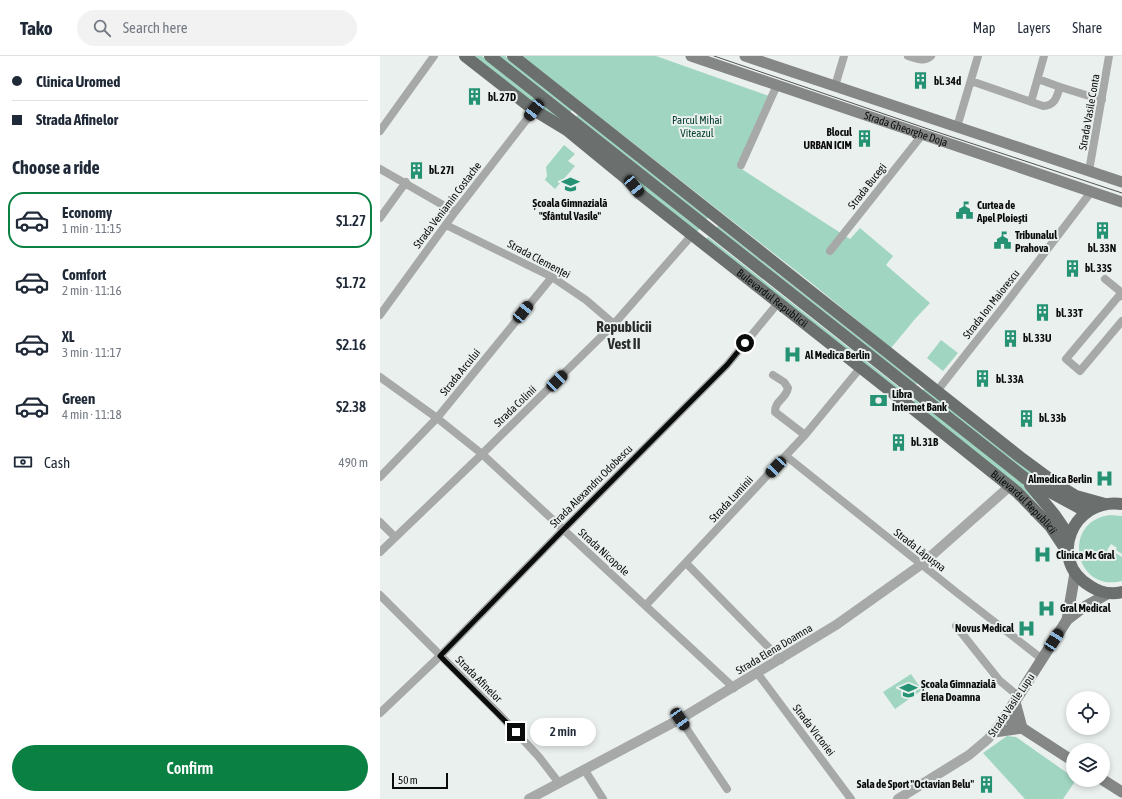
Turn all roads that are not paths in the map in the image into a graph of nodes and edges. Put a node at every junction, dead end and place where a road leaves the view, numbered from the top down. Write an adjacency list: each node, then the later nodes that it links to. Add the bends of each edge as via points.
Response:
1 (434, 56): 22 (street)
2 (465, 56): 20 (main road, Bulevardul Republicii)
3 (490, 56): 53 (main road, Bulevardul Republicii)
4 (513, 56): 47 (main road)
5 (690, 56): 15 (main road, Strada Gheorghe Doja)
6 (745, 56): 16 (main road, Strada Gheorghe Doja)
7 (844, 56): 16 (street)
8 (908, 56): 9 (street, via 924,60)
9 (931, 56)
10 (978, 56): 14 (street)
11 (1044, 56): 13 (street)
12 (1109, 56): 18 (street, Strada Vasile Conta)
13 (1038, 79): 17 (street); 19 (street)
14 (971, 81): 19 (street); 21 (street)
15 (777, 86): 23 (main road, Strada Gheorghe Doja); 24 (street)
16 (835, 86): 21 (main road, Strada Gheorghe Doja)
17 (1060, 87): 18 (street); 19 (street, via 1053,103 1048,106)
18 (1102, 100): 26 (street, Strada Vasile Conta)
19 (1031, 102)
20 (534, 110): 31 (street, Strada Veniamin Costache); 34 (main road, Bulevardul Republicii, via 567,130)
21 (957, 127): 26 (main road, Strada Gheorghe Doja)
22 (380, 131)
23 (922, 135): 29 (main road, Strada Gheorghe Doja); 35 (street, Strada Bucegi)
24 (742, 165)
25 (380, 169): 27 (street)
26 (1089, 171): 28 (main road, Strada Gheorghe Doja)
27 (406, 182): 31 (street); 32 (street)
28 (1122, 182)
29 (1091, 192): 30 (main road, Strada Gheorghe Doja); 47 (street, Strada Ion Maiorescu)
30 (1122, 202)
31 (455, 212): 33 (street, Strada Veniamin Costache)
32 (380, 218)
33 (446, 225): 36 (street, Strada Clemenței); 41 (street, Strada Veniamin Costache)
34 (692, 235): 40 (main road, Bulevardul Republicii); 43 (street, Strada Colinii)
35 (830, 251)
36 (552, 277): 43 (street, Strada Clemenței, via 586,300); 48 (street, Strada Arcului)
37 (1105, 279): 38 (street)
38 (1122, 293)
39 (1122, 296): 42 (street, via 1118,297 1066,359 1080,371)
40 (778, 303): 44 (main road, Bulevardul Republicii); 58 (street, Strada Alexandru Odobescu, via 727,365)
41 (380, 315)
42 (1122, 321)
43 (614, 324): 50 (street, Strada Colinii)
44 (861, 367): 49 (street, Strada Luminii); 54 (main road, Bulevardul Republicii)
45 (773, 375): 49 (street, via 788,388 776,406 776,412)
46 (380, 378): 48 (street, Strada Nicopole)
47 (936, 391): 55 (main road, via 1058,485 1076,496)
48 (437, 418): 50 (street, Strada Nicopole); 52 (street, Strada Arcului)
49 (806, 435): 51 (street, Strada Luminii)
50 (482, 454): 58 (street, Strada Nicopole); 60 (street, Strada Colinii)
51 (786, 456): 63 (street, Strada Luminii); 64 (street, Strada Lăpușna)
52 (380, 477)
53 (1026, 479): 56 (main road, Bulevardul Republicii); 59 (main road, Bulevardul Republicii)
54 (1010, 486): 62 (main road, Bulevardul Republicii, via 1047,522); 64 (street, Strada Elena Doamna)
55 (1116, 503): 56 (main road, via 1096,507)
56 (1087, 512): 59 (main road, via 1079,518)
57 (380, 522): 60 (street)
58 (563, 530): 69 (street, Strada Nicopole); 72 (street, Strada Alexandru Odobescu)
59 (1069, 536): 62 (main road)
60 (395, 537): 61 (street, Strada Colinii)
61 (380, 552)
62 (1068, 553): 65 (main road)
63 (686, 563): 69 (street, Strada Luminii); 74 (street)
64 (922, 564): 73 (street, Strada Lăpușna); 74 (street, Strada Elena Doamna, via 836,625)
65 (1075, 573): 67 (main road, via 1096,590); 70 (main road, Strada Vasile Lupu)
66 (1122, 592): 67 (main road)
67 (1109, 593): 70 (main road, Strada Vasile Lupu)
68 (380, 595): 72 (street, Strada Afinelor)
69 (646, 606): 76 (street, Strada Nicopole)
70 (1067, 620): 73 (main road, Strada Vasile Lupu)
71 (956, 626): 77 (street)
72 (440, 656): 78 (street, Strada Alexandru Odobescu); 85 (street, Strada Afinelor, via 511,727)
73 (1042, 659): 77 (main road, Strada Vasile Lupu)
74 (781, 660): 75 (street, Strada Elena Doamna)
75 (758, 674): 76 (street, Strada Elena Doamna); 92 (street, Strada Victoriei)
76 (734, 688): 80 (street, Strada Elena Doamna)
77 (1017, 699): 79 (main road, Strada Vasile Lupu); 81 (main road)
78 (380, 713)
79 (1005, 718): 81 (main road); 82 (street, Strada Vasile Lupu)
80 (680, 719): 84 (street, Strada Elena Doamna); 87 (street)
81 (1022, 728): 82 (main road); 83 (main road)
82 (994, 732): 89 (street, Strada Vasile Lupu, via 969,755)
83 (1066, 756)
84 (584, 769): 85 (street, Strada Elena Doamna); 91 (street)
85 (559, 783): 90 (street, Strada Elena Doamna)
86 (1110, 784): 88 (main road)
87 (727, 789)
88 (1122, 792)
89 (914, 795): 93 (street, Strada Vasile Lupu)
90 (529, 799)
91 (603, 799)
92 (851, 799)
93 (898, 799)

